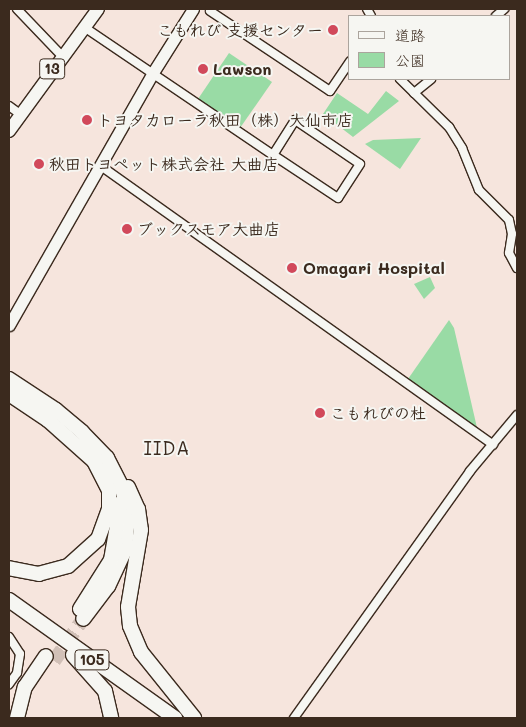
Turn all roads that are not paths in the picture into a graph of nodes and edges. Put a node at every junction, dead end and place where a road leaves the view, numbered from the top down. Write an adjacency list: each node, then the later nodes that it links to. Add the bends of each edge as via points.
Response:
1 (17, 9): 6 (street)
2 (98, 9): 5 (main road, 13)
3 (193, 9): 8 (street)
4 (210, 11): 7 (street, via 330,91)
5 (84, 27): 6 (main road, 13); 8 (street)
6 (62, 56): 13 (main road, 13)
7 (348, 65)
8 (152, 74): 15 (street); 16 (street)
9 (401, 80): 11 (street)
10 (430, 80): 11 (street)
11 (414, 93): 17 (street, via 449,127 462,148 479,190 509,220 512,234 509,254)
12 (9, 106): 13 (street)
13 (20, 114): 14 (main road, 13)
14 (9, 131)
15 (273, 154): 15 (street, via 338,198 360,164 295,120)
16 (100, 166): 18 (street); 22 (street)
17 (517, 268)
18 (9, 325)
19 (9, 379): 23 (highway, via 56,410)
20 (9, 394): 24 (highway, via 77,443 94,461)
21 (517, 415): 22 (street)
22 (493, 445): 34 (street, via 470,471)
23 (107, 458): 24 (highway, via 126,503 128,534 119,567 79,617 111,560 117,527); 33 (highway, via 130,490 138,509 141,530 128,607 130,626 140,652)
24 (109, 490): 25 (highway, via 109,509 103,529 80,558 54,573 39,574)
25 (9, 568)
26 (9, 602): 31 (highway, via 92,673 105,691); 32 (highway, 105)
27 (9, 637): 28 (street, via 20,654 16,673)
28 (9, 684)
29 (17, 718): 30 (highway, via 25,687 50,658 33,690)
30 (25, 718)
31 (111, 718)
32 (175, 718)
33 (194, 718)
34 (294, 718)

